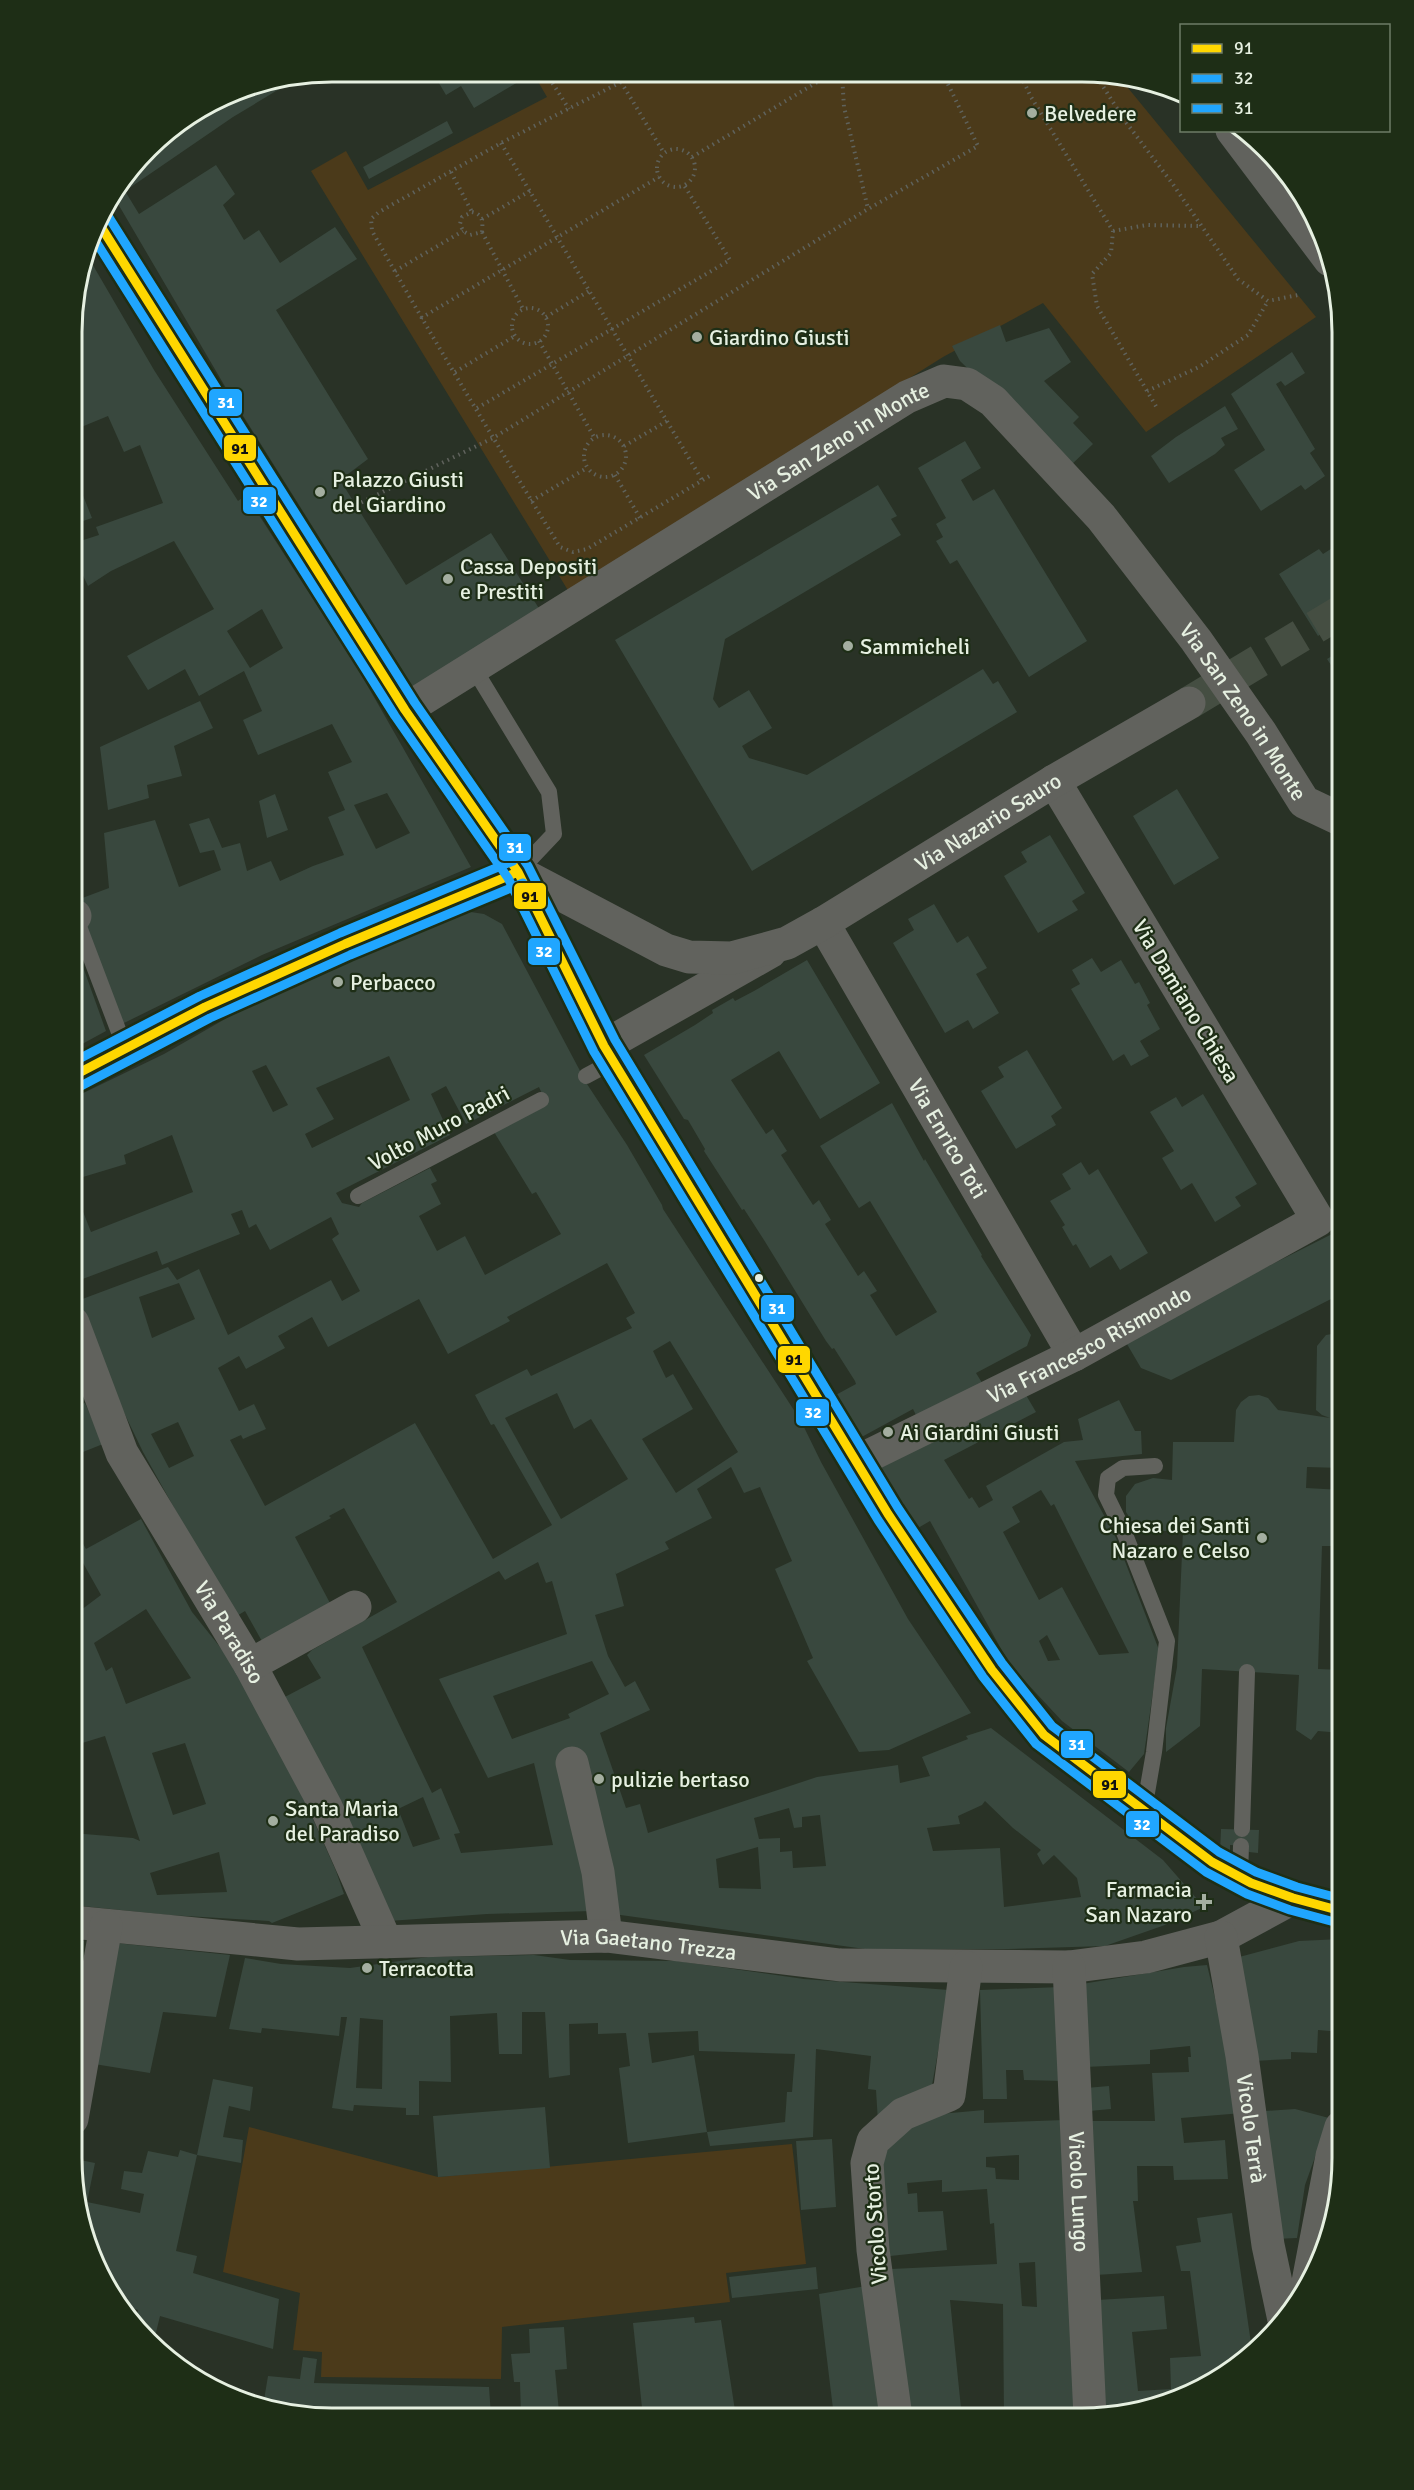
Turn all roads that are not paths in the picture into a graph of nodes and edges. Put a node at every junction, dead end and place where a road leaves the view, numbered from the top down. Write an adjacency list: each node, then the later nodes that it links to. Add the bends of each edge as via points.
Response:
1 (1237, 136): 3 (street)
2 (104, 232): 6 (main road)
3 (1311, 235)
4 (473, 667): 6 (street, Via San Zeno in Monte); 8 (street, Via San Zeno in Monte, via 908,398 944,381 967,384 993,401 1101,517 1196,640 1304,801); 9 (lane, via 549,792 554,834)
5 (1189, 703): 7 (street, Via Nazario Sauro)
6 (405, 710): 9 (main road)
7 (1054, 781): 10 (street, Via Nazario Sauro); 18 (street, Via Damiano Chiesa)
8 (1332, 815)
9 (519, 872): 12 (street, Via Nazario Sauro, via 647,941 689,957 732,958); 13 (street, via 334,949); 14 (main road)
10 (823, 923): 12 (street, Via Nazario Sauro); 20 (street, Via Enrico Toti)
11 (82, 937): 13 (lane)
12 (787, 943): 14 (street, Via Nazario Sauro)
13 (124, 1048): 15 (street)
14 (601, 1061): 21 (main road)
15 (82, 1071)
16 (541, 1100): 17 (lane, Volto Muro Padri)
17 (358, 1196)
18 (1318, 1220): 20 (street, Via Francesco Rismondo)
19 (82, 1347): 24 (street, Via Paradiso, via 122,1453)
20 (1074, 1355): 21 (street, Via Francesco Rismondo)
21 (856, 1462): 27 (main road, via 992,1671 1044,1735)
22 (1155, 1466): 27 (lane, via 1123,1467 1108,1478 1106,1495 1167,1641)
23 (355, 1607): 24 (street)
24 (250, 1665): 34 (street, Via Paradiso, via 326,1807)
25 (1248, 1672): 28 (lane)
26 (572, 1763): 32 (street, via 598,1872)
27 (1144, 1810): 28 (main road, via 1212,1862)
28 (1241, 1851): 29 (main road)
29 (1318, 1904): 33 (street, Via Gaetano Trezza)
30 (82, 1923): 31 (street, Via Gaetano Trezza)
31 (106, 1926): 34 (street, Via Gaetano Trezza, via 298,1944); 37 (street)
32 (606, 1936): 34 (street, Via Gaetano Trezza); 35 (street, Via Gaetano Trezza, via 840,1965)
33 (1221, 1937): 36 (street, Via Gaetano Trezza, via 1146,1957); 40 (street, Vicolo Terrà, via 1268,2246)
34 (386, 1942)
35 (966, 1967): 36 (street, Via Gaetano Trezza); 41 (street, Vicolo Storto, via 949,2095 903,2114 873,2141 867,2163 873,2250)
36 (1069, 1967): 42 (street, Vicolo Lungo)
37 (82, 2037)
38 (1332, 2156): 39 (street)
39 (1315, 2246)
40 (1281, 2308)
41 (895, 2408)
42 (1090, 2408)

